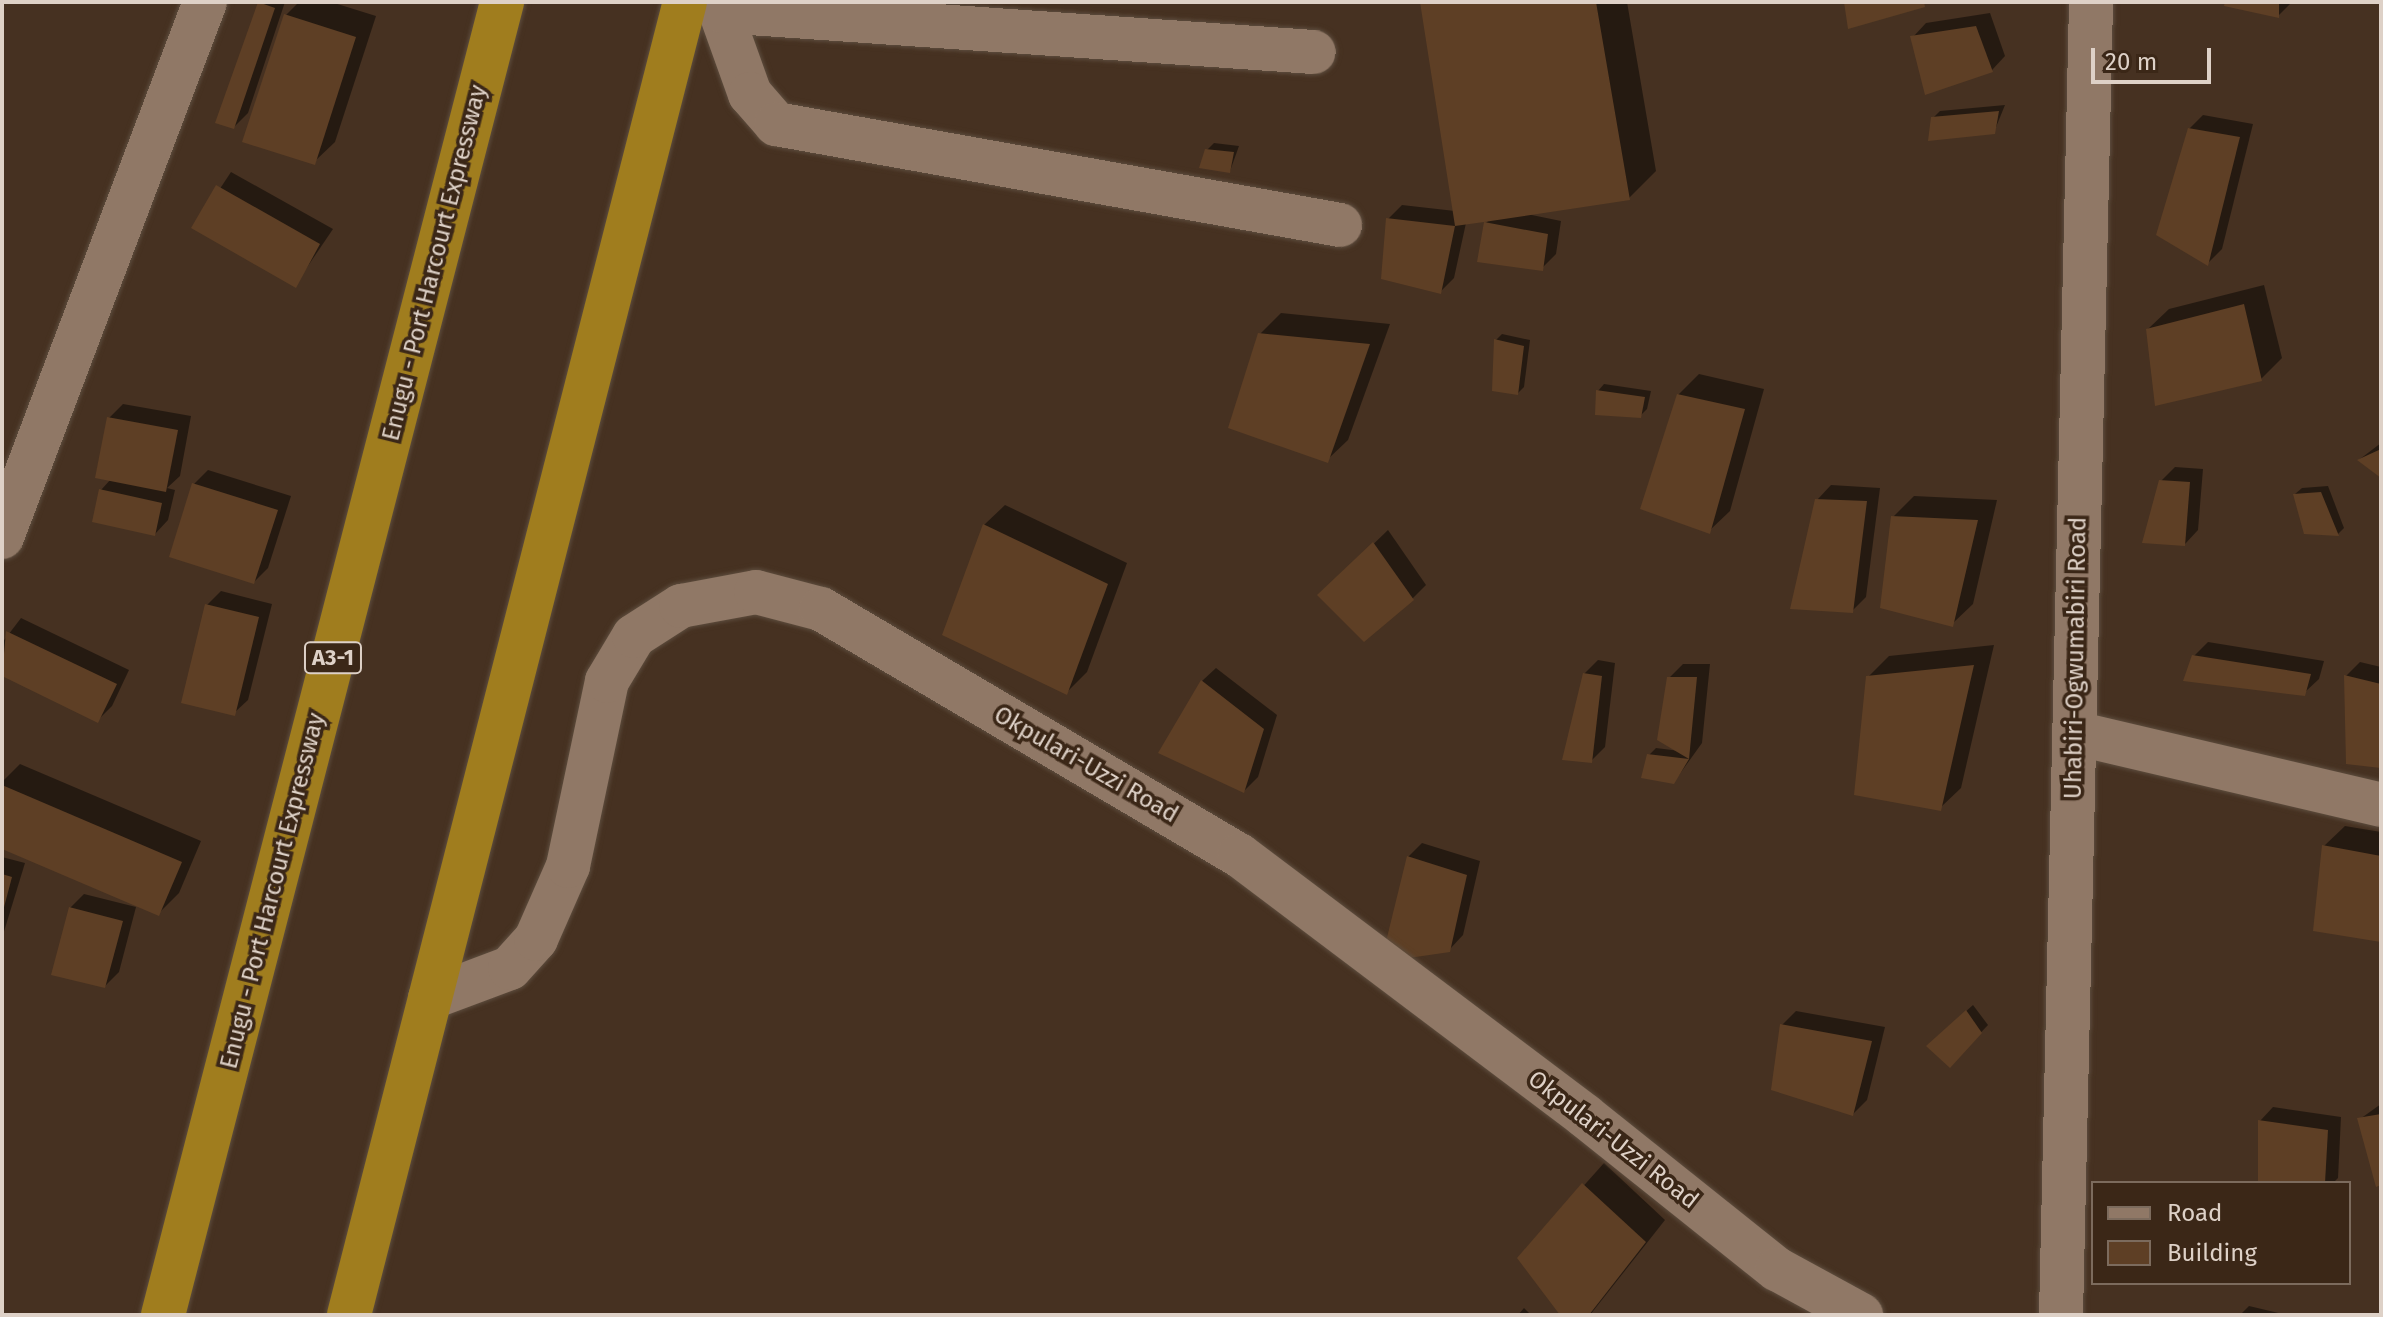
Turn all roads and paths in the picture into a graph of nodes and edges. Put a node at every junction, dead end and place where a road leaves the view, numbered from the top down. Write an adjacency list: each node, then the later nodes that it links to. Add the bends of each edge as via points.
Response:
1 (205, 2): 7 (street)
2 (502, 2): 11 (highway, Enugu - Port Harcourt Expressway / A3-1)
3 (2091, 2): 8 (street, Uhabiri-Ogwumabiri Road)
4 (707, 5): 5 (street); 6 (street, via 750,94 776,124); 10 (highway)
5 (1314, 52)
6 (1340, 225)
7 (2, 537)
8 (2075, 733): 9 (street); 14 (street, Uhabiri-Ogwumabiri Road)
9 (2381, 805)
10 (430, 998): 12 (highway); 13 (street, Okpulari-Uzzi Road, via 510,968 536,939 568,866 607,681 634,636 681,606 756,592 821,609 1239,855 1572,1106 1777,1269)
11 (163, 1315)
12 (349, 1315)
13 (1861, 1315)
14 (2061, 1315)

